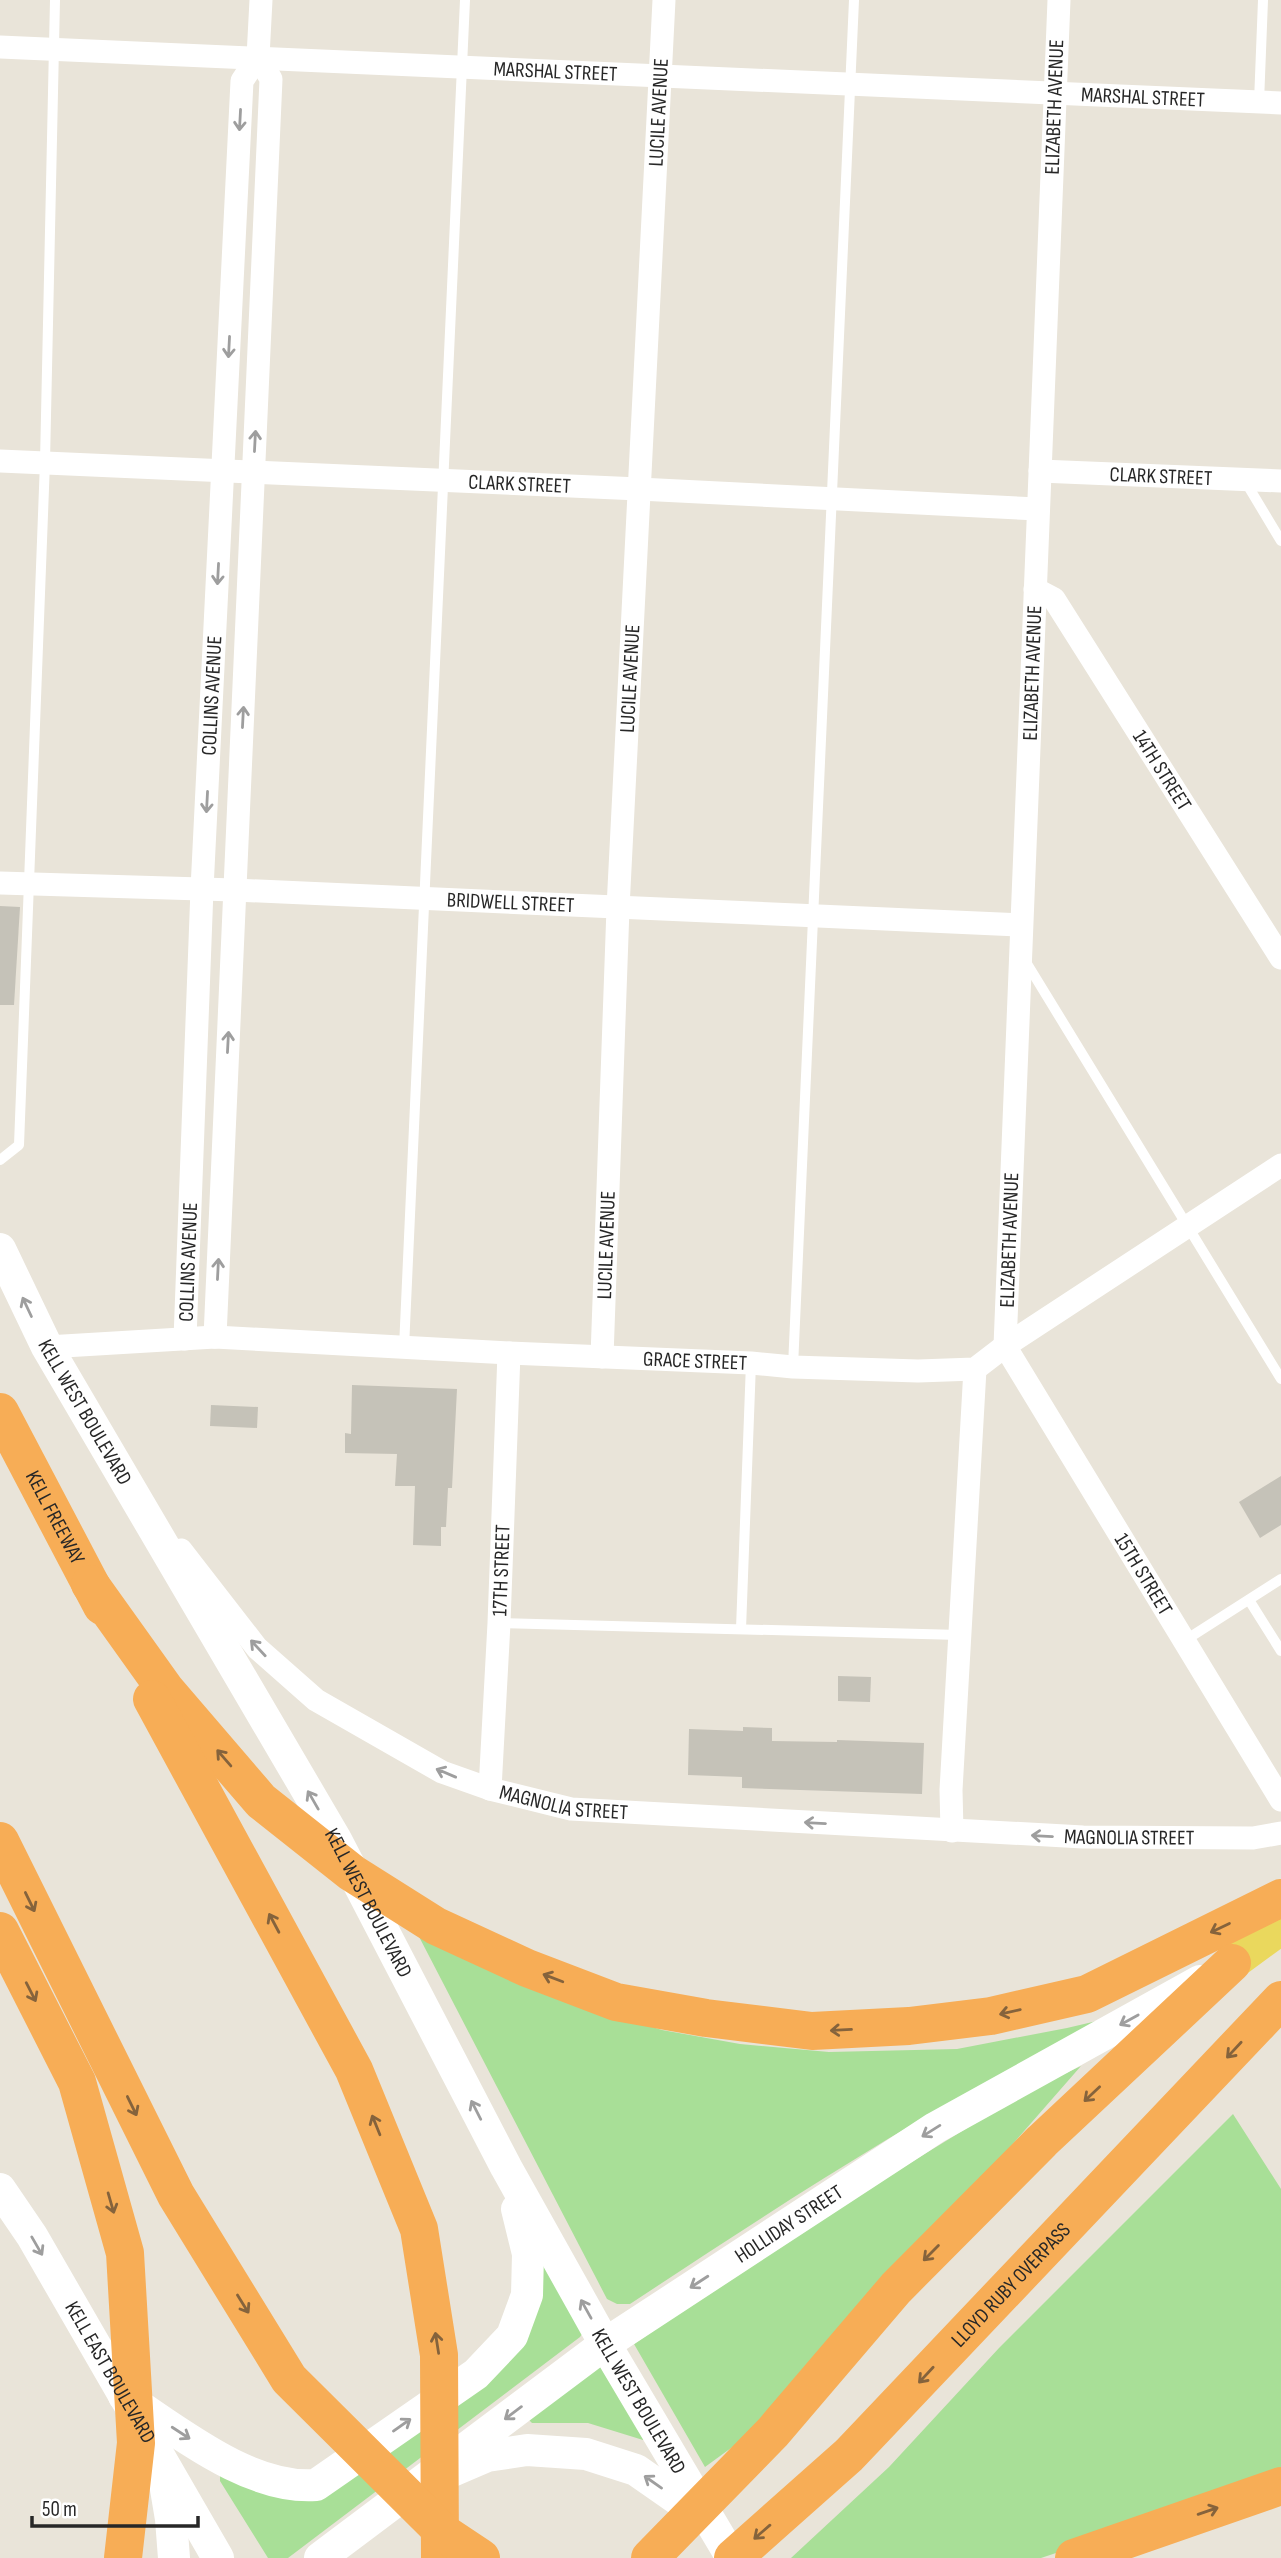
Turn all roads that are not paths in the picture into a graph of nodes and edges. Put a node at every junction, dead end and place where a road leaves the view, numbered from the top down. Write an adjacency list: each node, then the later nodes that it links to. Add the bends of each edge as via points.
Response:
1 (55, 0): 9 (lane)
2 (261, 0): 10 (street, COLLINS AVENUE)
3 (465, 0): 11 (lane)
4 (664, 0): 12 (street, LUCILE AVENUE)
5 (854, 0): 13 (lane)
6 (1059, 0): 14 (street, ELIZABETH AVENUE)
7 (1263, 0): 15 (lane)
8 (0, 47): 9 (street, MARSHAL STREET)
9 (53, 49): 10 (street, MARSHAL STREET); 17 (lane)
10 (258, 57): 11 (street, MARSHAL STREET); 19 (street, COLLINS AVENUE, one-way to 19, via 242,81); 20 (street, COLLINS AVENUE, one-way to 10, via 271,79)
11 (462, 66): 12 (street, MARSHAL STREET); 22 (lane)
12 (661, 75): 13 (street, MARSHAL STREET); 24 (street, LUCILE AVENUE)
13 (850, 84): 14 (street, MARSHAL STREET); 25 (lane)
14 (1055, 93): 15 (street, MARSHAL STREET); 18 (street, ELIZABETH AVENUE)
15 (1270, 103)
16 (0, 461): 17 (street, CLARK STREET)
17 (45, 462): 19 (street, CLARK STREET); 30 (lane)
18 (1040, 471): 21 (street, CLARK STREET); 26 (street, ELIZABETH AVENUE)
19 (223, 472): 20 (street, CLARK STREET); 31 (street, COLLINS AVENUE, one-way to 31)
20 (254, 473): 22 (street, CLARK STREET); 32 (street, COLLINS AVENUE, one-way to 20)
21 (1243, 479): 23 (street, CLARK STREET); 27 (lane)
22 (443, 481): 24 (street, CLARK STREET); 33 (lane)
23 (1281, 481)
24 (639, 489): 25 (street, CLARK STREET); 34 (street, LUCILE AVENUE)
25 (832, 499): 26 (street, CLARK STREET); 35 (lane)
26 (1038, 509): 28 (street, ELIZABETH AVENUE)
27 (1281, 541)
28 (1035, 589): 36 (street, ELIZABETH AVENUE); 38 (street, 14TH STREET, via 1054,599)
29 (0, 883): 30 (street, BRIDWELL STREET)
30 (29, 884): 31 (street, BRIDWELL STREET); 39 (lane, via 19,1145)
31 (202, 889): 32 (street, BRIDWELL STREET); 44 (street, COLLINS AVENUE)
32 (235, 890): 33 (street, BRIDWELL STREET); 43 (street, COLLINS AVENUE, one-way to 32)
33 (425, 899): 34 (street, BRIDWELL STREET); 47 (lane)
34 (618, 908): 35 (street, BRIDWELL STREET); 49 (street, LUCILE AVENUE)
35 (813, 916): 36 (street, BRIDWELL STREET); 51 (lane)
36 (1021, 925): 37 (street, ELIZABETH AVENUE)
37 (1020, 954): 41 (lane); 45 (street, ELIZABETH AVENUE)
38 (1281, 958)
39 (0, 1160)
40 (1281, 1165): 41 (street)
41 (1186, 1227): 45 (street); 53 (lane)
42 (0, 1249): 46 (main road, KELL WEST BOULEVARD, one-way to 42)
43 (215, 1337): 44 (street, GRACE STREET); 47 (street, GRACE STREET)
44 (185, 1339): 46 (street, GRACE STREET)
45 (1005, 1346): 52 (street); 61 (street, 15TH STREET)
46 (47, 1347): 63 (street, MAGNOLIA STREET, one-way to 46, via 442,1772 316,1700 257,1648 190,1563); 73 (main road, KELL WEST BOULEVARD, one-way to 46, via 335,1838)
47 (404, 1348): 48 (street, GRACE STREET)
48 (509, 1353): 49 (street, GRACE STREET); 58 (street, 17TH STREET)
49 (602, 1357): 50 (street, GRACE STREET)
50 (751, 1363): 51 (street, GRACE STREET); 59 (lane)
51 (793, 1367): 52 (street, GRACE STREET)
52 (975, 1369): 60 (street)
53 (1281, 1379)
54 (0, 1412): 56 (highway, KELL FREEWAY)
55 (1281, 1578): 57 (lane)
56 (90, 1584): 68 (highway, one-way to 56, via 1087,1994 991,2016 812,2031 616,2002 436,1926 352,1872 261,1801 165,1689); 85 (highway, one-way to 56, via 439,2355 419,2229 354,2070)
57 (1249, 1601): 61 (lane); 62 (lane)
58 (499, 1623): 59 (lane); 63 (street, 17TH STREET)
59 (741, 1629): 60 (lane)
60 (960, 1635): 65 (street)
61 (1184, 1641): 64 (street, 15TH STREET)
62 (1281, 1651)
63 (490, 1789): 65 (street, MAGNOLIA STREET, one-way to 63, via 571,1810)
64 (1281, 1800)
65 (952, 1831): 66 (street, MAGNOLIA STREET, one-way to 65, via 1253,1839 1083,1838)
66 (1281, 1833)
67 (0, 1841): 86 (highway, one-way to 86, via 176,2195 289,2379 445,2534)
68 (1281, 1898)
69 (1281, 1927): 71 (main road, HOLLIDAY STREET)
70 (0, 1931): 81 (highway, one-way to 81, via 77,2082 125,2253 136,2443)
71 (1232, 1963): 75 (main road, HOLLIDAY STREET, one-way to 75, via 935,2128); 87 (highway, one-way to 87, via 1042,2141 896,2288 773,2432)
72 (1281, 2000): 88 (highway, LLOYD RUBY OVERPASS, one-way to 88, via 849,2455)
73 (506, 2167): 75 (main road, KELL WEST BOULEVARD, one-way to 73); 76 (main road, one-way to 73, via 253,2474 299,2486 316,2485 476,2374 512,2336 527,2295 528,2254)
74 (0, 2189): 76 (main road, KELL EAST BOULEVARD, one-way to 76)
75 (606, 2344): 78 (main road, HOLLIDAY STREET, one-way to 78); 80 (main road, KELL WEST BOULEVARD)
76 (124, 2396): 77 (main road, KELL EAST BOULEVARD)
77 (161, 2459): 82 (main road); 83 (main road, KELL EAST BOULEVARD)
78 (413, 2487): 80 (main road, one-way to 78, via 636,2470 586,2455 527,2450 487,2456); 84 (main road, HOLLIDAY STREET)
79 (1281, 2487): 89 (highway, one-way to 79)
80 (709, 2521): 88 (main road, KELL WEST BOULEVARD)
81 (123, 2558)
82 (174, 2558)
83 (218, 2558)
84 (320, 2558)
85 (440, 2558)
86 (481, 2558)
87 (650, 2558)
88 (733, 2558)
89 (1074, 2558)

